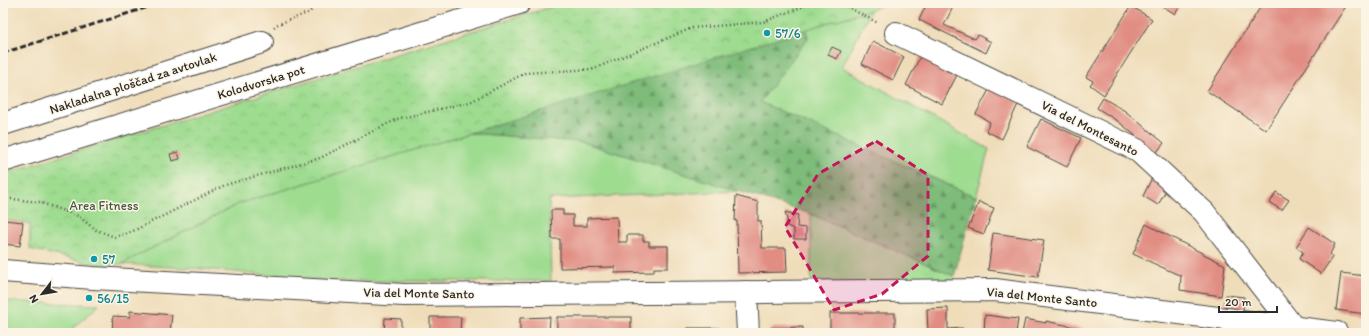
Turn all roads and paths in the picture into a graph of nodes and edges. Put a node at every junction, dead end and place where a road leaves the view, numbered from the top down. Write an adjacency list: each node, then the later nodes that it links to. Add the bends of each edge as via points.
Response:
1 (312, 3): 6 (path, via 310,12 276,25)
2 (519, 3): 8 (main road, Kolodvorska pot)
3 (812, 3): 9 (path, via 763,22 692,28 593,68 525,73 470,102 397,119 320,158 225,185 133,231 115,237 96,230 78,216 39,202)
4 (840, 3): 5 (path)
5 (896, 32): 12 (main road, Via del Montesanto, via 1137,150 1204,212)
6 (262, 42): 7 (main road, Nakladalna ploščad za avtovlak)
7 (3, 124)
8 (3, 161)
9 (3, 198)
10 (3, 271): 11 (main road, Via del Monte Santo, via 404,295)
11 (746, 292): 12 (main road, Via del Monte Santo, via 995,290); 13 (main road)
12 (1294, 328): 14 (main road, Via del Monte Santo)
13 (748, 333)
14 (1337, 333)

